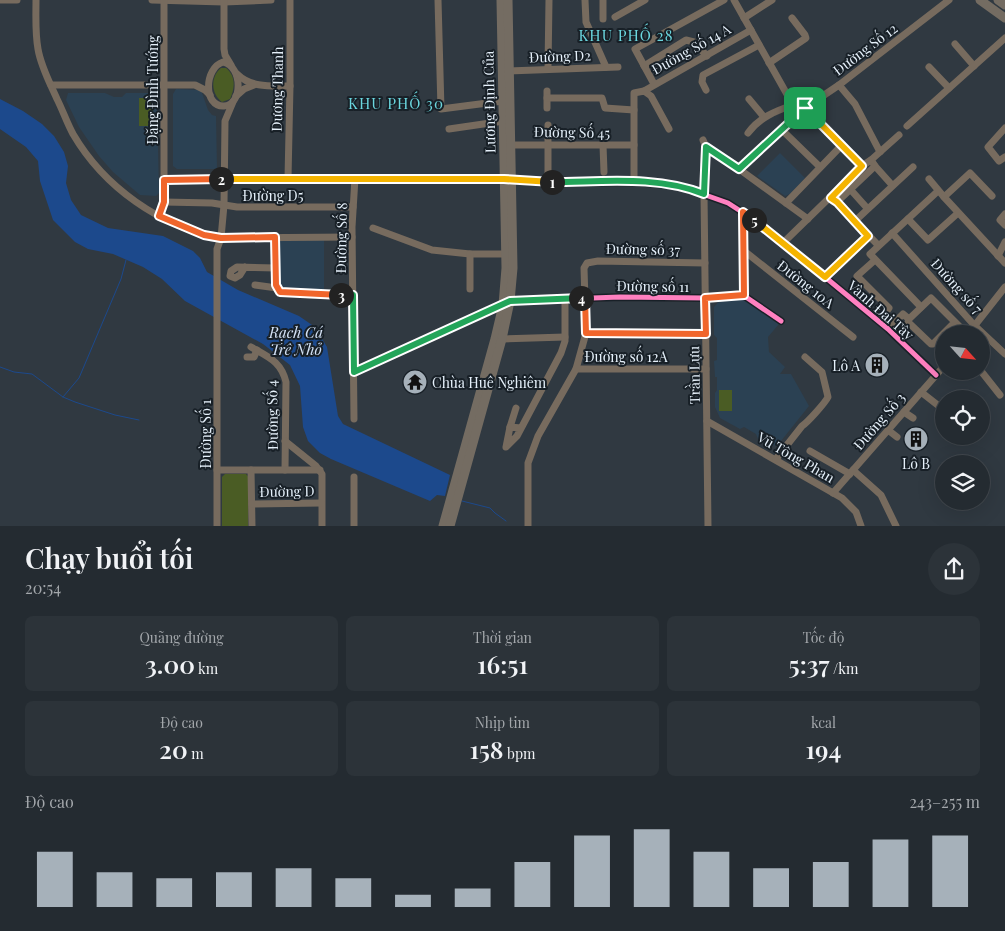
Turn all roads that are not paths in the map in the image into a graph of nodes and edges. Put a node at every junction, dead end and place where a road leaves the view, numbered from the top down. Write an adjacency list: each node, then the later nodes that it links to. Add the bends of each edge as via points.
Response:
1 (0, 0): 2 (street)
2 (17, 0)
3 (36, 0): 45 (street, via 38,51)
4 (152, 0): 5 (street)
5 (164, 0): 21 (street); 46 (street, Đặng Đình Tướng)
6 (271, 0): 21 (street)
7 (290, 0): 50 (street, Dương Thanh)
8 (438, 0): 57 (street, via 441,109)
9 (501, 0): 42 (main road, Lương Định Của)
10 (508, 0): 42 (main road, Lương Định Của)
11 (549, 0): 40 (street)
12 (585, 0): 36 (street, via 586,22)
13 (603, 0): 26 (street)
14 (645, 0): 23 (street)
15 (724, 0): 34 (street, via 635,48)
16 (734, 0): 24 (street)
17 (772, 0): 24 (street)
18 (949, 0): 49 (street, Đường Số 12)
19 (980, 0): 22 (main road)
20 (998, 0): 22 (main road)
21 (224, 1): 31 (street)
22 (1004, 12)
23 (615, 17)
24 (744, 18): 27 (street)
25 (792, 18): 33 (street, via 806,38)
26 (603, 19)
27 (751, 30): 30 (street); 32 (street, Đường Số 14 A)
28 (1005, 38): 35 (street)
29 (955, 44): 35 (street)
30 (759, 45): 33 (street); 52 (street, via 703,75)
31 (224, 49): 39 (street); 41 (street)
32 (707, 56): 34 (street, via 694,42 686,40); 44 (street, Đường Số 14 A)
33 (769, 63): 58 (street)
34 (644, 66): 44 (street)
35 (974, 66): 51 (street)
36 (606, 67): 37 (street, Đường D2); 40 (street, Đường D2)
37 (618, 67)
38 (930, 67): 51 (street)
39 (214, 68): 41 (street, via 223,62); 43 (street)
40 (548, 68): 42 (street, Đường D2)
41 (235, 70): 48 (street, via 242,79); 55 (street, via 238,82)
42 (506, 71): 57 (main road, Lương Định Của); 74 (main road, Lương Định Của)
43 (210, 76): 47 (street); 54 (street, via 208,88)
44 (654, 84): 53 (street, Đường Số 14 A)
45 (51, 85): 46 (street); 109 (street, via 73,133 92,160 130,198)
46 (164, 85): 47 (street); 90 (street, Đặng Đình Tướng)
47 (195, 85): 54 (street)
48 (254, 85): 50 (street); 55 (street)
49 (839, 85): 60 (street, Đường Số 12); 78 (street, via 855,104)
50 (290, 86): 87 (street, Dương Thanh)
51 (949, 88): 66 (street)
52 (706, 90)
53 (644, 91): 61 (street, via 634,93); 67 (street, via 651,96)
54 (212, 98): 55 (street, via 221,106); 63 (street)
55 (234, 99): 63 (street)
56 (749, 99): 62 (street)
57 (503, 101): 64 (main road, Lương Định Của)
58 (793, 105): 60 (street); 62 (street)
59 (547, 108): 61 (street, via 547,94 602,98 605,108)
60 (805, 108): 70 (street, Đường Số 12); 76 (street)
61 (634, 110): 75 (street)
62 (764, 117): 71 (street)
63 (225, 121): 86 (street, Đường Số 1)
64 (504, 121): 69 (street); 91 (main road, Lương Định Của)
65 (548, 125): 73 (street)
66 (907, 126)
67 (669, 128)
68 (1005, 128): 79 (street, via 988,147)
69 (449, 129)
70 (782, 130): 82 (street); 84 (street, Đường Số 12)
71 (748, 133)
72 (899, 135): 78 (street)
73 (548, 144): 74 (street, Đường Số 45); 77 (street, Đường Số 45); 92 (street)
74 (511, 145): 91 (main road, Lương Định Của)
75 (634, 145): 77 (street, Đường Số 45); 93 (street)
76 (842, 145): 81 (street); 82 (street)
77 (603, 146): 85 (street)
78 (880, 152): 80 (street)
79 (1002, 159)
80 (873, 163): 81 (street); 94 (street); 95 (street)
81 (862, 166): 100 (street)
82 (820, 167): 102 (street)
83 (912, 168): 94 (street)
84 (739, 169): 97 (street, Trần Lựu, via 704,144); 102 (street)
85 (604, 172)
86 (225, 178): 87 (street, Vành Đai Tây); 90 (street, Vành Đai Tây); 103 (street, Đường Số 1)
87 (288, 178): 88 (street, Vành Đai Tây)
88 (355, 178): 91 (street, Vành Đai Tây); 104 (street, Đường Số 8)
89 (929, 179): 96 (street)
90 (164, 180): 101 (street, Đặng Đình Tướng)
91 (508, 180): 92 (street, Vành Đai Tây); 125 (main road, Lương Định Của); 142 (main road, Lương Định Của, via 513,268)
92 (548, 182): 93 (street, Vành Đai Tây)
93 (634, 182): 97 (street, Vành Đai Tây, via 670,184)
94 (892, 185): 105 (street)
95 (850, 189): 100 (street); 105 (street)
96 (938, 191): 99 (street); 111 (street)
97 (704, 194): 106 (street, Vành Đai Tây); 128 (street, Trần Lựu)
98 (992, 196): 99 (street, via 972,171)
99 (944, 197): 107 (street)
100 (834, 200): 110 (street); 112 (street)
101 (164, 202): 103 (street, Đường D5); 109 (street, Đặng Đình Tướng)
102 (786, 203): 110 (street)
103 (224, 205): 104 (street, Đường D5); 119 (street, Đường Số 1)
104 (353, 207): 118 (street, Đường Số 8)
105 (868, 208): 112 (street)
106 (743, 212): 120 (street, Vành Đai Tây); 123 (street)
107 (958, 213): 111 (street, via 928,240); 126 (street)
108 (1005, 214): 113 (street, via 1000,220)
109 (159, 216): 119 (street, via 204,235)
110 (808, 219): 120 (street)
111 (908, 219): 115 (street)
112 (854, 221): 116 (street)
113 (1005, 225)
114 (373, 228): 124 (street, via 432,250)
115 (892, 233): 122 (street); 149 (street, Đường số 7)
116 (868, 236): 122 (street); 132 (street)
117 (275, 237): 118 (street); 119 (street); 131 (street)
118 (352, 237): 137 (street, Đường Số 8)
119 (221, 238): 182 (street, Đường Số 1, via 217,249)
120 (784, 242): 132 (street, Vành Đai Tây)
121 (1005, 242): 126 (street)
122 (878, 245): 127 (street, via 870,254)
123 (743, 250): 138 (street); 153 (street, Đường 10A)
124 (470, 254): 125 (street); 136 (street)
125 (506, 254): 142 (main road, Lương Định Của)
126 (998, 256): 129 (street)
127 (875, 260): 143 (street); 146 (street, via 857,276 888,308)
128 (705, 263): 140 (street, Đường số 37, via 587,263 584,268); 141 (street, Trần Lựu)
129 (1005, 263)
130 (245, 267): 131 (street)
131 (276, 268): 135 (street)
132 (825, 277): 146 (street, Vành Đai Tây)
133 (255, 285): 135 (street)
134 (1005, 287): 149 (street)
135 (277, 288): 137 (street, via 286,293)
136 (470, 289)
137 (353, 295): 162 (street, Đường Số 8)
138 (744, 295): 141 (street, Đường số 11); 145 (street)
139 (565, 298): 140 (street, Đường số 11); 142 (street, Đường số 11); 154 (street)
140 (585, 298): 141 (street, Đường số 11); 151 (street, Đường số 37)
141 (705, 298): 152 (street, Trần Lựu)
142 (506, 303): 155 (main road, Lương Định Của); 162 (street); 180 (main road, Lương Định Của)
143 (921, 307): 144 (street); 147 (street, via 931,298)
144 (909, 319): 147 (street, via 908,322 931,344); 150 (street, via 903,314)
145 (781, 321)
146 (879, 321): 150 (street, Vành Đai Tây)
147 (955, 322): 148 (street)
148 (958, 325)
149 (974, 325)
150 (888, 329): 163 (street, Vành Đai Tây)
151 (586, 333): 152 (street); 160 (street, Đường số 37)
152 (706, 334): 161 (street, Trần Lựu)
153 (853, 337)
154 (565, 338): 155 (street); 175 (street, via 561,353)
155 (502, 339): 180 (main road, Lương Định Của)
156 (990, 340): 157 (street, Đường số 7)
157 (1005, 354)
158 (805, 356): 181 (street, via 822,372 828,397)
159 (247, 357): 178 (street, Đường Số 4, via 254,357 254,349 278,362 284,372)
160 (576, 369): 161 (street, Đường số 12A); 196 (street, Đường số 37, via 538,436 528,463)
161 (706, 369): 173 (street, Trần Lựu)
162 (354, 372): 172 (street, Đường Số 8)
163 (935, 374)
164 (935, 376): 166 (street, Đường Số 3)
165 (988, 380): 167 (street)
166 (922, 392): 168 (street); 170 (street, Đường Số 3)
167 (1000, 395)
168 (935, 403)
169 (516, 408): 174 (street)
170 (904, 412): 171 (street); 176 (street, Đường Số 3)
171 (913, 418)
172 (354, 419)
173 (707, 421): 181 (street, Vũ Tông Phan); 197 (street, Trần Lựu)
174 (510, 427): 175 (street); 175 (street, via 507,448)
175 (521, 428)
176 (888, 430): 177 (street); 186 (street, Đường Số 3)
177 (898, 437)
178 (285, 441): 184 (street, Đường Số 4); 185 (street)
179 (810, 451): 186 (street)
180 (466, 454): 191 (main road, Lương Định Của)
181 (776, 459): 188 (street, Vũ Tông Phan)
182 (218, 470): 183 (street); 192 (street, Đường Số 1)
183 (251, 470): 184 (street); 190 (street)
184 (285, 470): 185 (street)
185 (320, 470): 189 (street)
186 (851, 472): 188 (street, Đường Số 3); 199 (street, via 881,495)
187 (354, 477): 195 (street)
188 (833, 493): 198 (street, Vũ Tông Phan, via 852,506)
189 (322, 503): 190 (street, Đường D); 194 (street)
190 (252, 504): 193 (street)
191 (447, 524)
192 (217, 526)
193 (252, 526)
194 (322, 526)
195 (354, 526)
196 (528, 526)
197 (708, 526)
198 (861, 526)
199 (896, 526)

